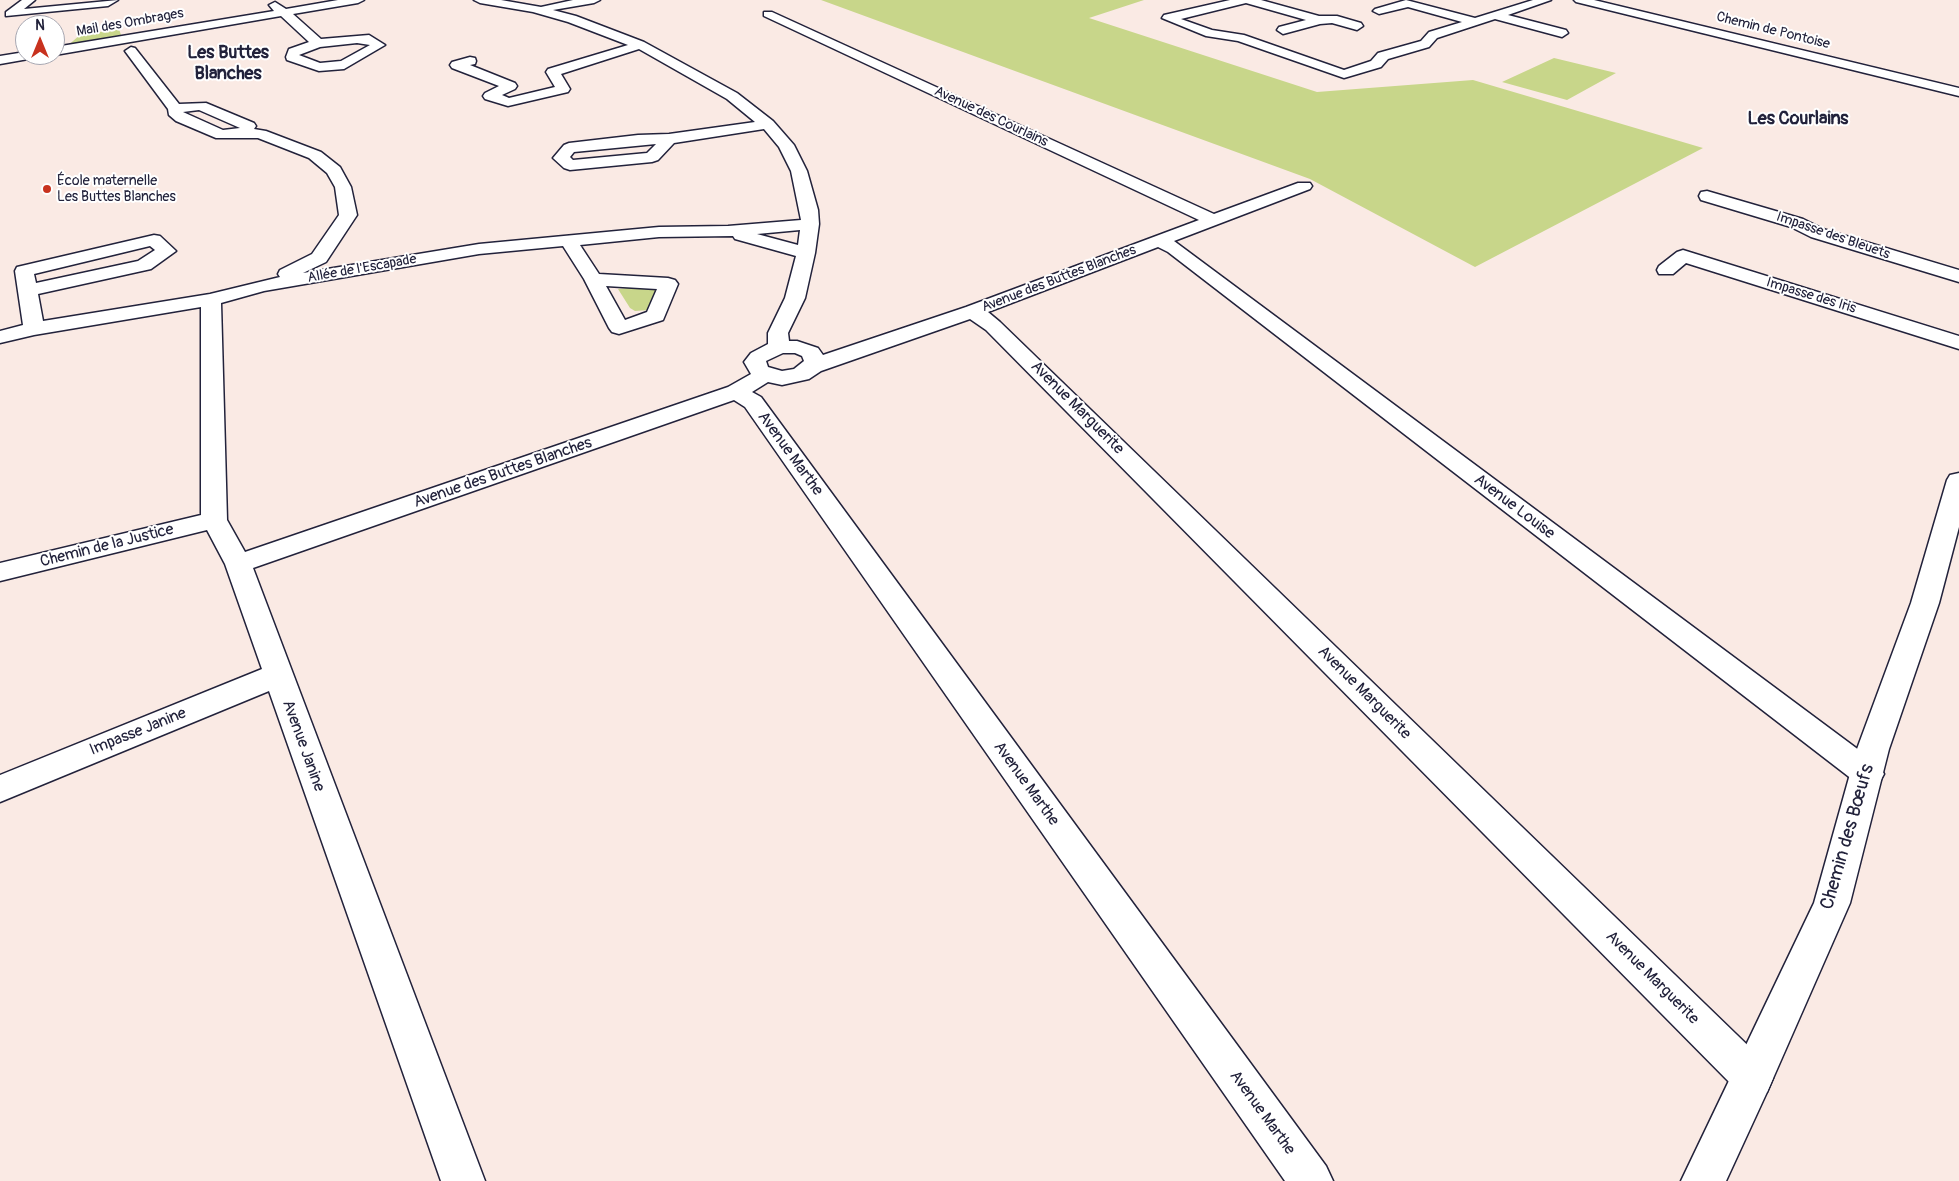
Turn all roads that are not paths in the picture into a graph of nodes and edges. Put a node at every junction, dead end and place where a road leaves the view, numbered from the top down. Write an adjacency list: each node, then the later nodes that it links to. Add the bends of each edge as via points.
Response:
1 (29, 0): 14 (street, via 10,14)
2 (52, 0): 14 (street)
3 (112, 0): 14 (street)
4 (288, 0): 12 (street, Mail des Ombrages)
5 (358, 0): 16 (street, Mail des Ombrages)
6 (480, 0): 13 (street)
7 (1244, 0): 23 (street, via 1168,18 1210,33 1240,38 1344,74 1376,64 1383,56 1425,44 1433,35)
8 (1249, 0): 22 (street)
9 (1546, 0): 21 (street)
10 (1580, 0): 38 (street, Chemin de Pontoise)
11 (591, 1): 13 (street); 20 (street)
12 (272, 3): 16 (street); 19 (street, Mail des Ombrages)
13 (534, 9): 20 (street)
14 (43, 11): 18 (street)
15 (1379, 11): 23 (street, via 1408,3)
16 (283, 13): 26 (street, Mail des Ombrages); 28 (street)
17 (768, 14): 45 (street, Avenue des Courlains)
18 (42, 15)
19 (187, 16)
20 (562, 16): 29 (street)
21 (1494, 16): 23 (street); 27 (street)
22 (1320, 20): 24 (street, via 1333,19); 25 (street)
23 (1476, 22)
24 (1356, 26)
25 (1283, 30)
26 (173, 31): 30 (street, Mail des Ombrages); 32 (street)
27 (1562, 33)
28 (318, 43): 28 (street, via 369,39 379,45 344,65 319,67 292,57 294,52)
29 (640, 45): 36 (street); 40 (street, via 732,96)
30 (69, 48): 31 (street, Mail des Ombrages); 32 (street)
31 (65, 49)
32 (131, 51): 39 (street)
33 (15, 57): 34 (street)
34 (0, 60)
35 (470, 61): 37 (street, via 457,65)
36 (552, 72): 37 (street); 37 (street, via 563,89 508,102 490,96)
37 (510, 86)
38 (1959, 92)
39 (175, 109): 41 (street, via 181,118 204,129 221,135); 41 (street, via 201,106 249,126)
40 (768, 124): 42 (street); 46 (street, via 786,145 799,171)
41 (240, 132): 51 (street, via 260,134 315,155 334,170 343,186 348,215)
42 (676, 138): 42 (street, via 652,157 570,165 561,158 569,148)
43 (1304, 186): 45 (street, Avenue des Buttes Blanches)
44 (1707, 196): 54 (street, Impasse des Bleuets, via 1797,223 1817,234)
45 (1213, 220): 49 (street, Avenue des Buttes Blanches)
46 (810, 224): 47 (street, Allée de l'Escapade); 50 (street)
47 (728, 231): 48 (street, Allée de l'Escapade, via 659,232); 50 (street, Allée de l'Escapade)
48 (568, 240): 52 (street, Allée de l'Escapade, via 479,248); 55 (street)
49 (1160, 241): 59 (street, Avenue des Buttes Blanches); 72 (street, Avenue Louise, via 1174,248)
50 (806, 254): 63 (street, via 796,298 778,333)
51 (319, 258): 52 (street); 56 (street)
52 (352, 270): 56 (street, Allée de l'Escapade)
53 (1666, 270): 62 (street, Impasse des Iris, via 1683,256)
54 (1959, 276)
55 (593, 279)
56 (262, 286): 58 (street, Allée de l'Escapade)
57 (28, 290): 57 (street, via 24,271 154,240 167,251 144,265); 60 (street)
58 (211, 300): 60 (street, Allée de l'Escapade); 68 (street, Avenue Janine)
59 (973, 311): 64 (street, Avenue des Buttes Blanches); 74 (street, Avenue Marguerite, via 993,326)
60 (34, 329): 61 (street, Allée de l'Escapade)
61 (0, 337)
62 (1959, 343)
63 (779, 347): 64 (street, via 797,347 811,352 815,361); 65 (street, via 763,353 755,362)
64 (813, 366): 65 (street, Avenue des Buttes Blanches, via 792,376)
65 (765, 375): 66 (street, Avenue des Buttes Blanches)
66 (736, 392): 69 (street, Avenue des Buttes Blanches); 76 (street, Avenue Marthe, via 753,402)
67 (1959, 480): 72 (street, Chemin des Bœufs, via 1925,602 1873,749)
68 (214, 520): 69 (street, Avenue Janine); 70 (street, Chemin de la Justice)
69 (238, 564): 71 (street, Avenue Janine)
70 (0, 572)
71 (277, 676): 73 (street, Impasse Janine); 75 (street, Avenue Janine)
72 (1868, 774): 74 (street, Chemin des Bœufs, via 1832,903)
73 (0, 788)
74 (1753, 1078): 77 (street, Chemin des Bœufs)
75 (463, 1181)
76 (1311, 1181)
77 (1703, 1181)

